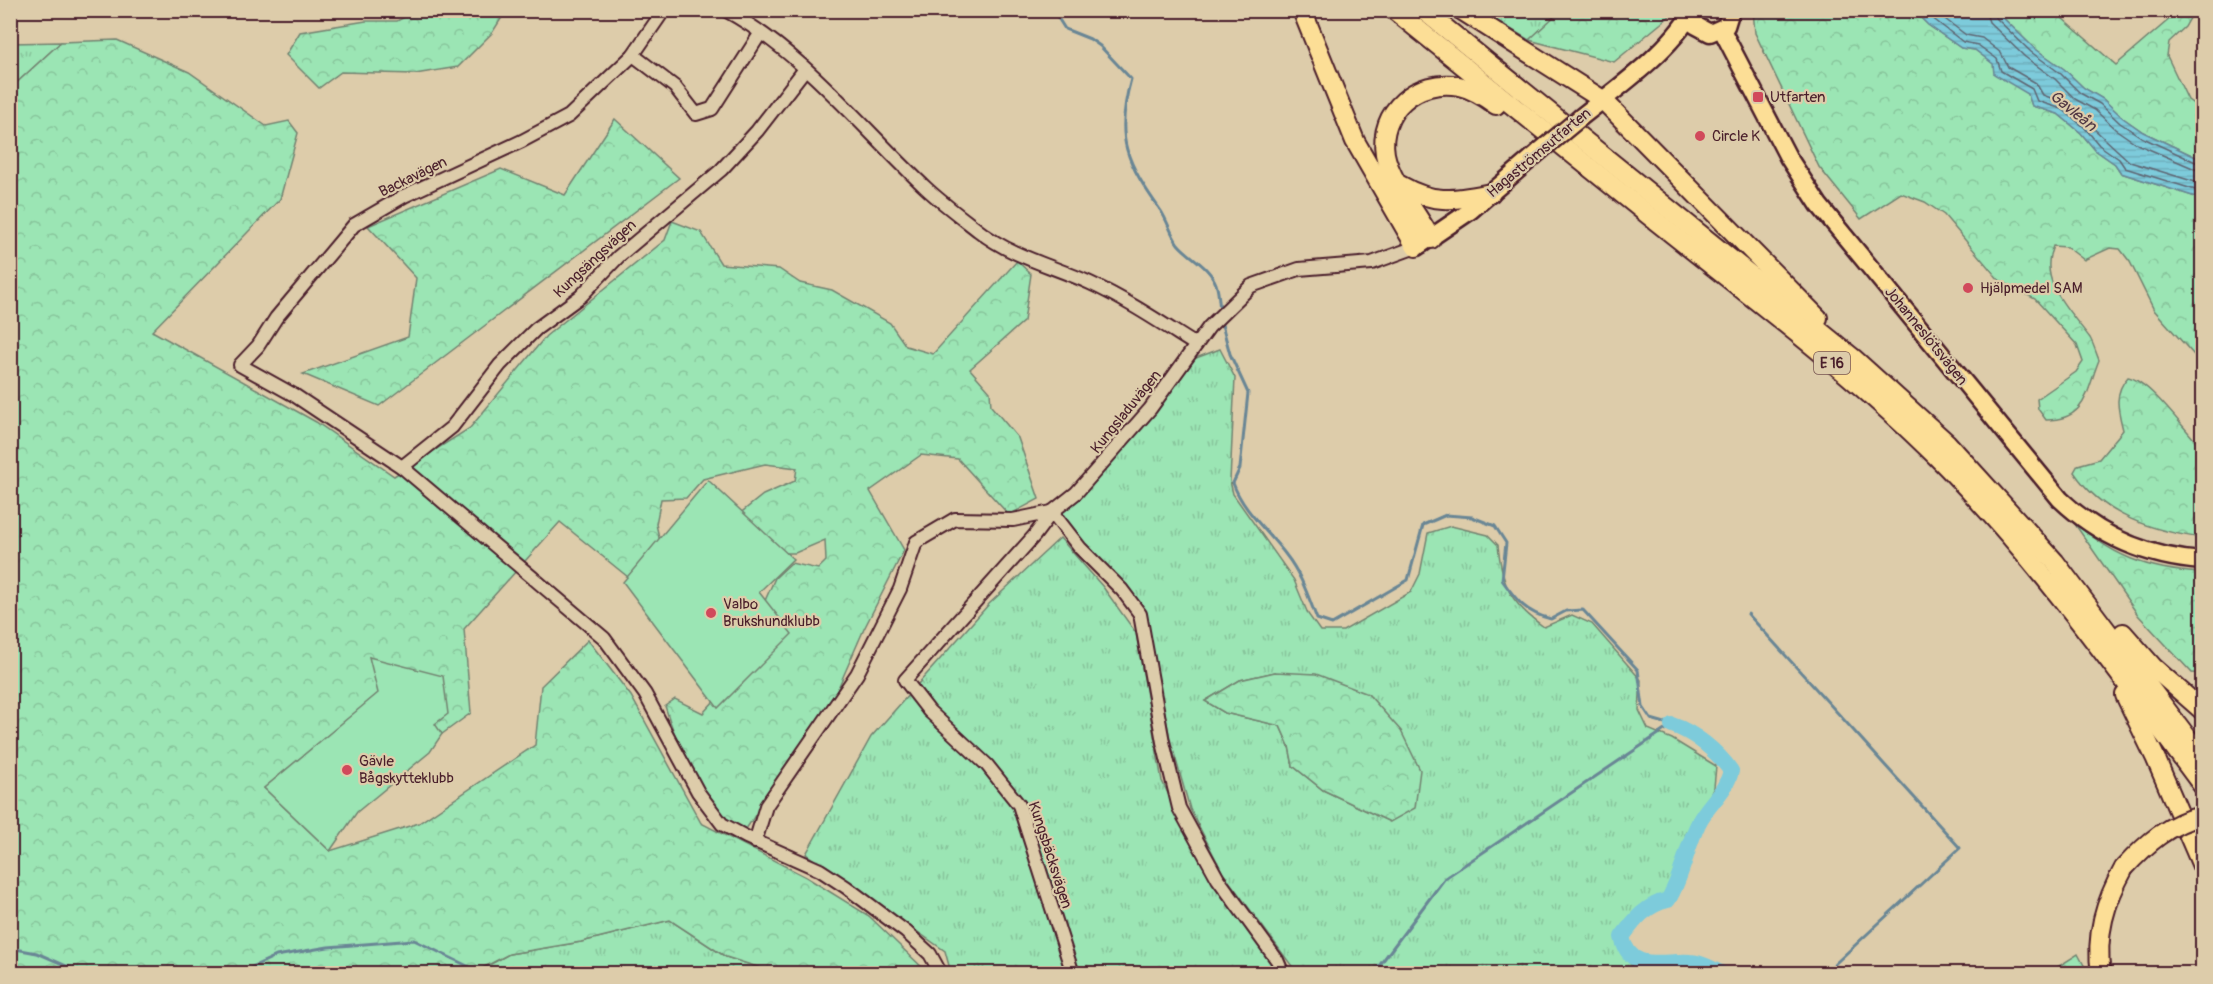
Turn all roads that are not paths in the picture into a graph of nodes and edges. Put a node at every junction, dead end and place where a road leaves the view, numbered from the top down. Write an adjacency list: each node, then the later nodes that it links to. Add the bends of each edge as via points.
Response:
1 (664, 10): 13 (street, Backavägen)
2 (725, 10): 11 (street)
3 (1302, 10): 19 (highway, via 1355,141)
4 (1394, 10): 16 (highway, E 16)
5 (1423, 10): 21 (highway, E 16)
6 (1461, 10): 15 (highway)
7 (1731, 10): 9 (main road, via 1730,21)
8 (1691, 12): 10 (main road, Hagaströmsutfarten, via 1695,25); 12 (main road, Hagaströmsutfarten)
9 (1722, 30): 10 (main road, Hagaströmsutfarten); 24 (main road, Johanneslötsvägen, via 1788,157 1819,205 2060,499 2091,525 2121,542 2176,559)
10 (1704, 32): 12 (main road, Hagaströmsutfarten)
11 (760, 34): 13 (street, via 711,109 700,114 675,87); 14 (street)
12 (1656, 53): 15 (main road, Hagaströmsutfarten)
13 (633, 56): 22 (street, Backavägen, via 569,116 404,196 354,225 240,365 294,395)
14 (805, 69): 20 (street, via 927,189 982,233 1036,263 1129,302); 22 (street, Kungsängsvägen, via 721,170 637,241 581,296 537,329 500,365 452,427)
15 (1603, 99): 18 (main road, Hagaströmsutfarten, bridge); 21 (highway, via 1800,297)
16 (1577, 159): 17 (highway, via 1473,91 1433,86 1409,96 1391,114 1386,128 1386,155); 26 (highway, E 16, via 1887,410 2005,530)
17 (1400, 185): 18 (highway, via 1440,201); 19 (highway)
18 (1491, 193): 19 (main road, Hagaströmsutfarten)
19 (1424, 243): 20 (street, Kungsladuvägen, via 1372,263 1299,270 1251,286)
20 (1196, 345): 23 (street, Kungsladuvägen, via 1150,409 1076,493)
21 (1853, 358): 25 (highway, E 16, via 1947,443)
22 (402, 467): 32 (street, via 604,638 645,694 704,801 722,824)
23 (1052, 512): 27 (street, Kungsladuvägen); 32 (street, via 1013,520 955,519 916,542 900,589 857,674 766,806); 36 (street, via 1140,614 1179,808 1218,879 1277,960)
24 (2202, 561)
25 (2055, 562): 28 (highway, via 2153,667); 29 (highway, E 16)
26 (2104, 653): 30 (highway, E 16); 33 (highway)
27 (904, 680): 35 (street, Kungsbäcksvägen, via 929,711 987,765 1018,805)
28 (2202, 710)
29 (2202, 757)
30 (2202, 785)
31 (2202, 816): 37 (highway, bridge, via 2163,833 2124,868 2104,911 2098,938)
32 (755, 842): 34 (street, via 820,870 846,887 906,932 930,954)
33 (2202, 866)
34 (941, 974)
35 (1073, 974)
36 (1282, 974)
37 (2101, 974)

